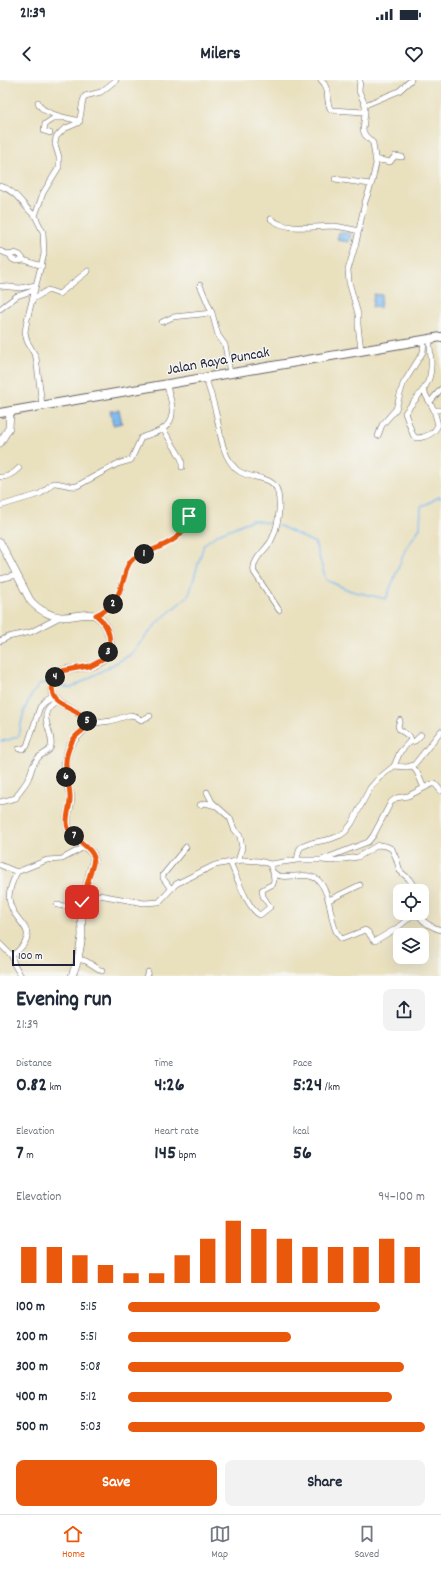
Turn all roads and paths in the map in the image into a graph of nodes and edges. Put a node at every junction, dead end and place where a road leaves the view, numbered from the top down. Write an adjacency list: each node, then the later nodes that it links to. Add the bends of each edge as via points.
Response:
1 (116, 80): 9 (street, via 103,91 84,97)
2 (321, 80): 7 (street, via 327,87 331,110)
3 (360, 80): 6 (street, via 359,91)
4 (410, 80): 6 (street, via 399,91)
5 (38, 102): 8 (street, via 38,106 43,110)
6 (365, 105): 7 (street)
7 (365, 112): 12 (street, via 365,135 373,144)
8 (68, 118): 9 (street); 10 (street, via 54,118 47,122 44,130)
9 (80, 121): 16 (street, via 56,137 59,167 43,192)
10 (50, 133)
11 (402, 157): 12 (street, via 395,156 390,162)
12 (375, 159): 14 (street)
13 (335, 179): 14 (street)
14 (370, 184): 18 (street)
15 (0, 186): 16 (street, via 13,192)
16 (35, 216): 20 (street, via 44,235)
17 (271, 219): 18 (street, via 287,226 335,226)
18 (359, 231): 31 (street, via 348,272 358,314)
19 (0, 251): 20 (street, via 16,261 24,260)
20 (42, 266): 24 (street)
21 (88, 271): 25 (street, via 59,294 48,290)
22 (200, 285): 27 (street)
23 (0, 286): 24 (street)
24 (36, 287): 25 (street); 26 (street, via 17,296)
25 (33, 299): 38 (street, via 25,334 36,357)
26 (0, 309)
27 (212, 313): 28 (street, via 173,317); 32 (street, via 218,335 225,344)
28 (162, 322)
29 (441, 337): 30 (highway, Jalan Raya Puncak)
30 (427, 339): 31 (highway, Jalan Raya Puncak); 36 (street, via 431,369 428,383); 44 (street, via 423,352 404,382 396,410 381,426)
31 (361, 350): 32 (highway, Jalan Raya Puncak)
32 (230, 373): 33 (highway, Jalan Raya Puncak)
33 (206, 377): 34 (highway, Jalan Raya Puncak); 55 (street, via 222,443 230,461 242,474 266,479 277,489 279,503 276,526 270,543 256,560 253,568)
34 (166, 383): 38 (highway, Jalan Raya Puncak); 43 (street, via 173,415)
35 (441, 389): 37 (street)
36 (423, 390): 37 (street); 39 (street, via 405,413 415,437 425,437 437,428 438,421)
37 (430, 402): 39 (street)
38 (42, 405): 41 (highway, Jalan Raya Puncak)
39 (434, 410): 40 (street)
40 (441, 410)
41 (10, 411): 42 (highway, Jalan Raya Puncak); 45 (main road, via 9,428)
42 (0, 413)
43 (163, 429): 46 (street, via 180,456); 49 (street, via 141,438 131,460 117,464 79,486 53,483 40,494)
44 (378, 436)
45 (0, 443)
46 (182, 467)
47 (19, 468): 48 (street, via 5,477)
48 (0, 476)
49 (0, 506)
50 (189, 516): 56 (street, via 185,529 171,542 133,559 126,571 119,595 107,609)
51 (0, 542): 52 (main road)
52 (3, 556): 53 (main road)
53 (17, 575): 54 (street); 57 (main road, via 32,602)
54 (0, 579)
55 (279, 610)
56 (96, 615): 57 (main road); 59 (main road, via 108,629 110,644 107,655 89,666 61,671 54,679 52,689)
57 (58, 618): 58 (street, via 31,632 8,636)
58 (0, 641)
59 (55, 699): 62 (main road, via 76,710 85,718); 66 (street, via 45,702 40,707 26,746 23,750); 72 (street, via 46,716 50,749 39,756 32,765 30,776 16,798)
60 (150, 716): 62 (street, via 141,720 130,715)
61 (400, 720): 65 (street, via 398,727 410,737)
62 (87, 724): 75 (main road, via 70,745 66,768 70,797 68,828 70,833)
63 (441, 731): 68 (street, via 419,761)
64 (421, 735): 65 (street)
65 (409, 743): 67 (street, via 400,752)
66 (19, 749)
67 (394, 766): 68 (street); 77 (street, via 375,783 346,831 331,839 301,847)
68 (412, 766): 69 (street)
69 (424, 788): 70 (street, via 432,784); 78 (street, via 393,800 368,842)
70 (440, 788)
71 (207, 792): 74 (street)
72 (0, 802)
73 (200, 805): 74 (street, via 205,803)
74 (216, 806): 79 (street, via 228,815 240,836 242,848)
75 (86, 846): 83 (street, via 62,859 46,860); 88 (main road, via 94,858)
76 (186, 847): 87 (street, via 163,875)
77 (297, 860): 78 (street); 81 (street)
78 (321, 860): 85 (street, via 361,856 378,845 389,847 394,853 400,871)
79 (238, 861): 80 (street); 81 (street)
80 (230, 862): 84 (street, via 243,891 255,912 260,915 270,907 262,890 273,884); 87 (street, via 211,867)
81 (270, 864): 84 (street)
82 (0, 865): 83 (street)
83 (17, 872): 96 (street, via 9,898 26,930 27,938 26,944)
84 (273, 872): 89 (street, via 280,876 314,877 323,886)
85 (413, 884)
86 (360, 885): 89 (street)
87 (171, 889): 88 (street, via 159,902 154,903 141,903 99,894)
88 (84, 897): 91 (main road)
89 (329, 900): 92 (street, via 333,922 342,939 365,930 375,941)
90 (57, 905): 91 (street)
91 (81, 908): 97 (main road, via 82,933)
92 (407, 920)
93 (422, 920): 94 (street)
94 (441, 930)
95 (0, 944): 96 (street)
96 (12, 956): 99 (street)
97 (78, 958): 98 (street); 100 (main road)
98 (102, 971)
99 (21, 976)
100 (72, 976)

